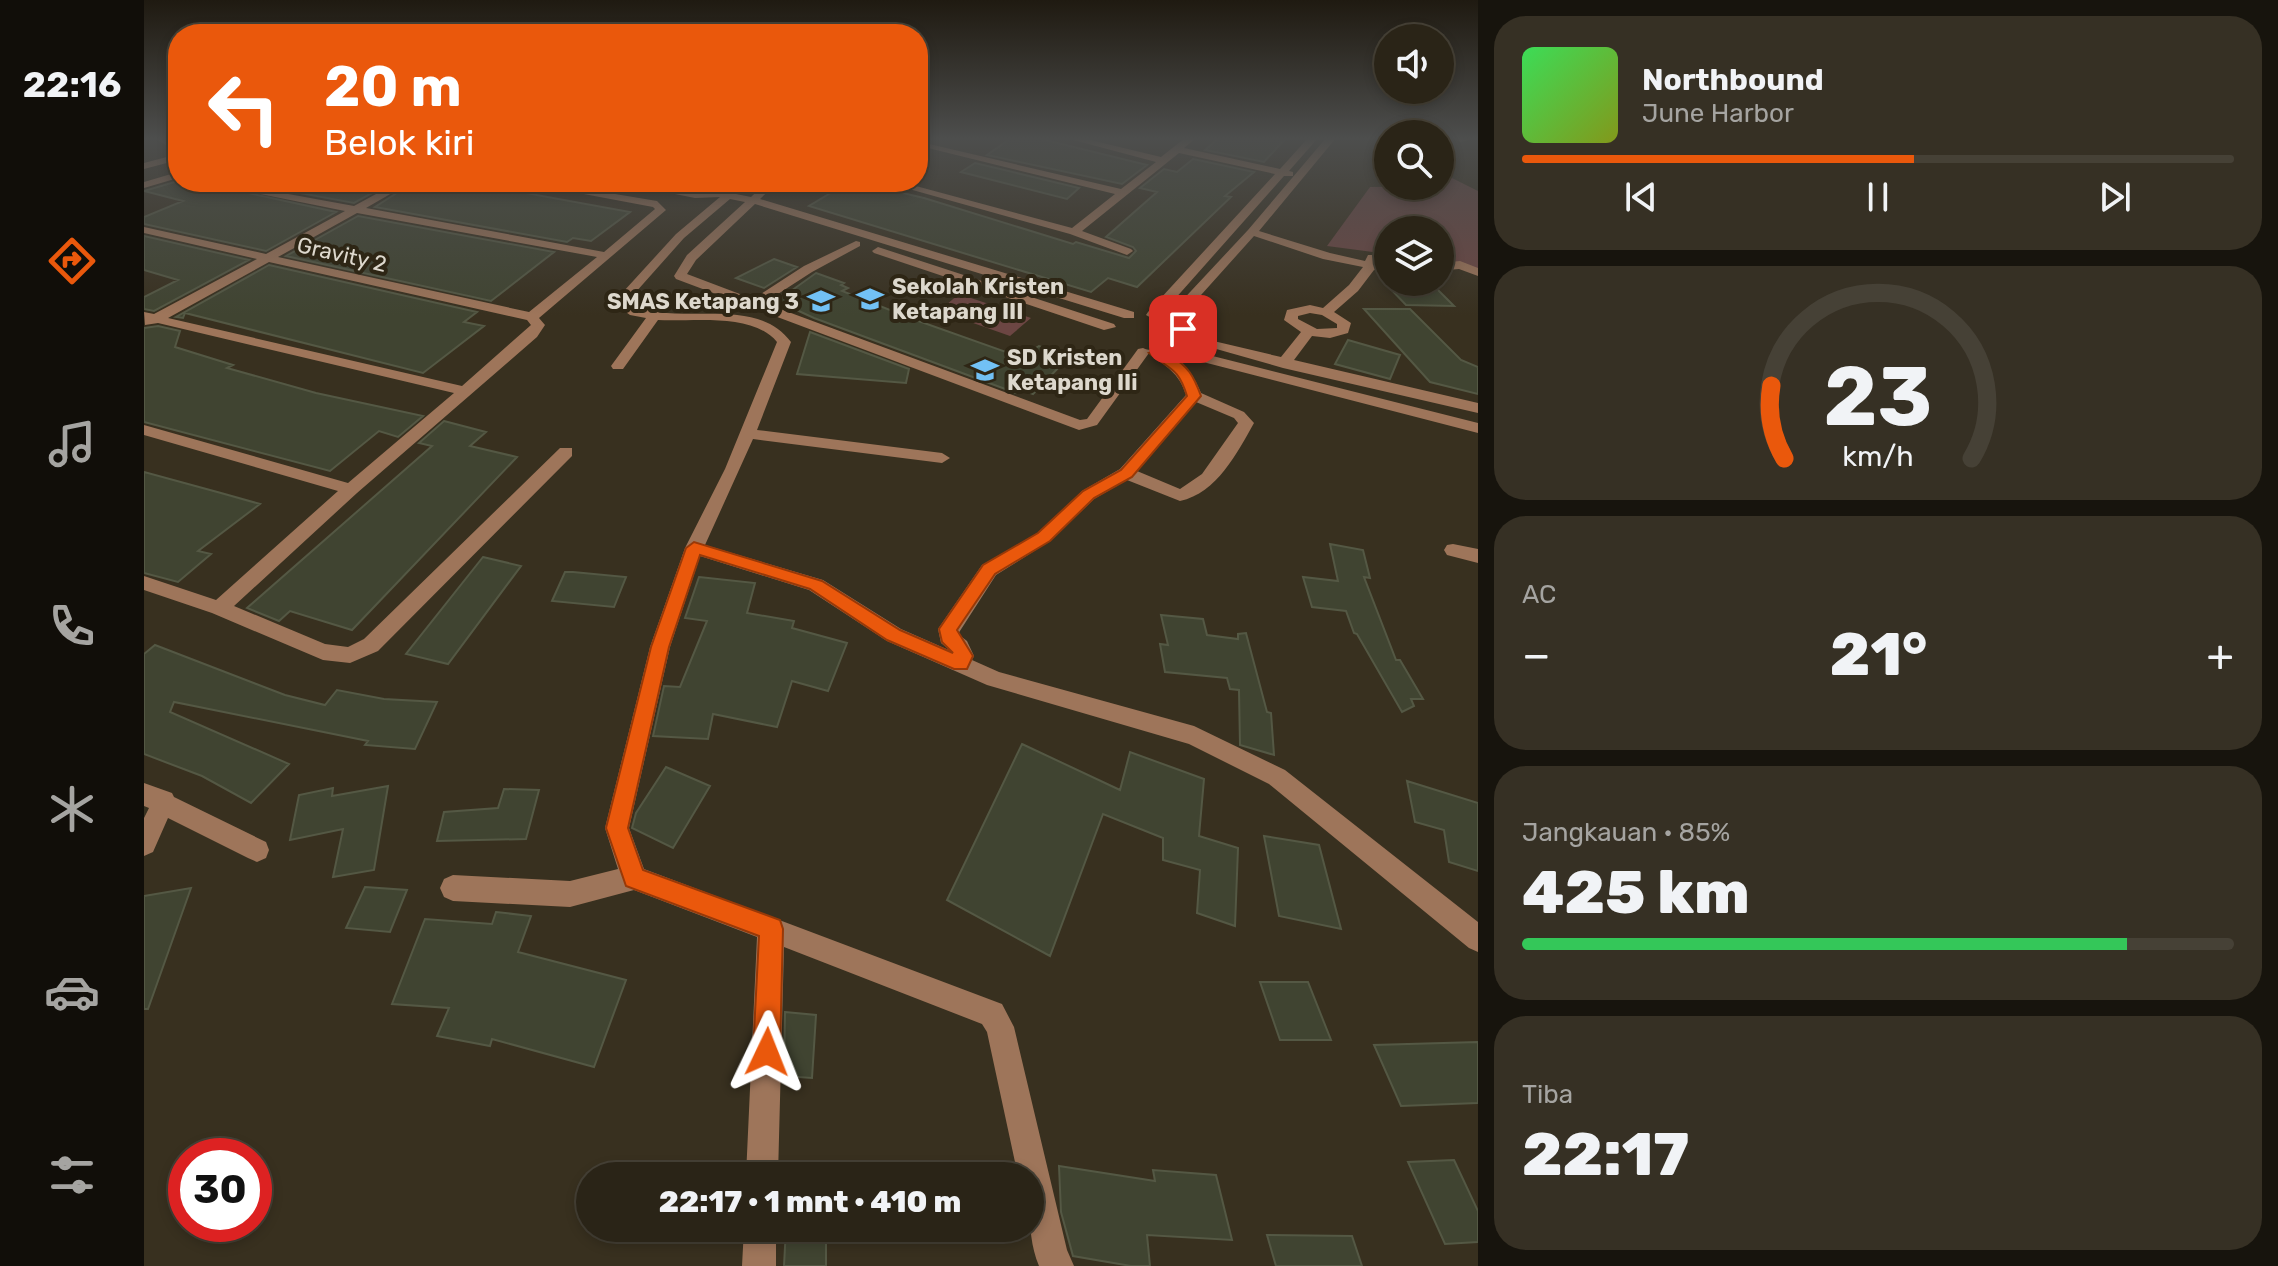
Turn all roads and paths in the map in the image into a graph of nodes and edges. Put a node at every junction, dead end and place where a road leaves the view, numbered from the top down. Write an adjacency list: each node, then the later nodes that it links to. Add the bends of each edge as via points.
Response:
1 (286, 197): 12 (street)
2 (379, 197): 12 (street)
3 (607, 197): 19 (street, via 661,207)
4 (727, 197): 11 (street)
5 (727, 197): 28 (street, via 680,236 619,303)
6 (759, 197): 11 (street)
7 (947, 197): 15 (street)
8 (1121, 197): 15 (street)
9 (1260, 197): 30 (street)
10 (1286, 197): 13 (street)
11 (750, 206): 17 (street); 26 (street, via 691,258 680,276); 29 (street)
12 (355, 210): 19 (street); 20 (street)
13 (1271, 223): 16 (street); 21 (street)
14 (144, 230): 20 (street, Gravity 2)
15 (1074, 232): 18 (street)
16 (1252, 232): 21 (street); 33 (street)
17 (856, 244): 26 (street); 34 (street)
18 (1127, 251)
19 (608, 256): 31 (street)
20 (267, 258): 31 (street, Gravity 2); 32 (street)
21 (1372, 261): 27 (street)
22 (1454, 266): 23 (street)
23 (1478, 272)
24 (1454, 277): 25 (street)
25 (1478, 280)
26 (755, 303): 38 (street, via 1079,425 1092,422)
27 (1326, 312): 35 (street, via 1292,313 1291,320); 35 (street, via 1344,323 1343,330)
28 (655, 315): 41 (street); 47 (street, via 740,320 780,334 783,345)
29 (1129, 315): 30 (street); 34 (street)
30 (1153, 315): 33 (street)
31 (532, 317): 42 (street, via 537,330)
32 (148, 320): 42 (street)
33 (1170, 321): 36 (street)
34 (1109, 327): 37 (street)
35 (1309, 331): 40 (street)
36 (1188, 339): 39 (street); 40 (street)
37 (1117, 341)
38 (1143, 351): 39 (street); 43 (street, via 1177,364)
39 (1177, 351): 45 (street)
40 (1283, 364): 44 (street)
41 (618, 366)
42 (467, 392): 51 (street)
43 (1194, 396): 50 (street); 50 (street, via 1246,423 1219,465 1195,491 1180,495)
44 (1478, 408)
45 (1478, 428)
46 (144, 430): 51 (street)
47 (746, 433): 49 (street); 52 (street)
48 (566, 452): 56 (street, via 371,645 350,655 323,652)
49 (942, 458)
50 (1126, 473): 57 (street, via 1088,495 1044,537 989,570 948,629 948,637 964,656)
51 (351, 489): 56 (street)
52 (694, 548): 57 (street, via 816,585 894,635); 61 (street, via 660,647 617,828)
53 (1453, 550): 54 (street)
54 (1478, 556)
55 (144, 583): 56 (street)
56 (219, 608)
57 (960, 664): 64 (street, via 994,679 1194,736 1277,777)
58 (154, 798): 59 (street); 60 (street)
59 (144, 844)
60 (257, 850)
61 (634, 878): 62 (street, via 561,894); 63 (street)
62 (453, 888)
63 (771, 929): 65 (street); 68 (street, via 992,1014 1000,1027)
64 (1478, 939)
65 (763, 1162)
66 (760, 1242): 67 (street)
67 (759, 1266)
68 (1057, 1266)

